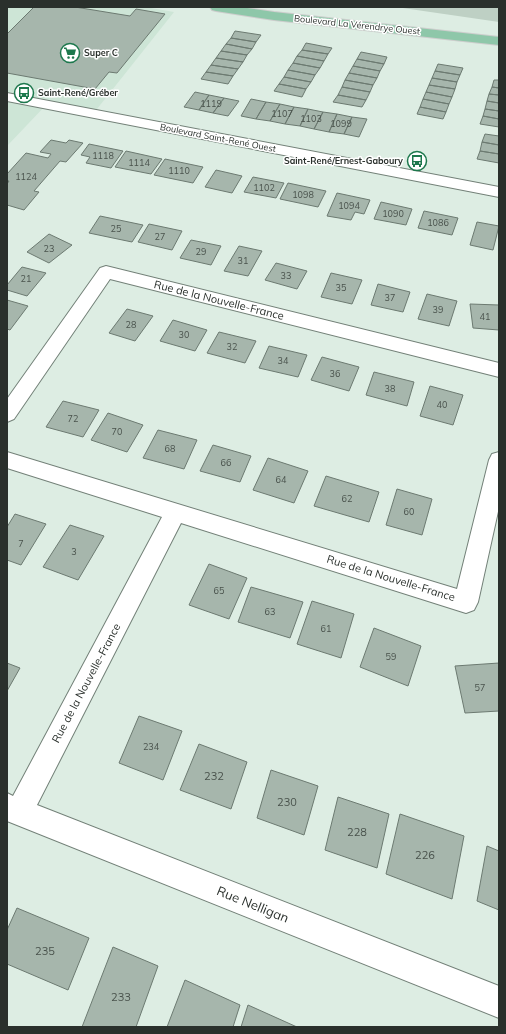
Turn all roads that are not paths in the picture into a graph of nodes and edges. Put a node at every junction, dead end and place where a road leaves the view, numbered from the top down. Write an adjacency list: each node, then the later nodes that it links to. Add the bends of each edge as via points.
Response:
1 (216, 7): 3 (main road, Boulevard La Vérendrye Ouest, via 274,16)
2 (296, 7): 3 (main road, Boulevard La Vérendrye Ouest)
3 (499, 40)
4 (7, 97): 5 (street, Boulevard Saint-René Ouest)
5 (499, 192)
6 (499, 370): 7 (street, Rue de la Nouvelle-France, via 106,272)
7 (7, 414)
8 (7, 460): 10 (street, Rue de la Nouvelle-France)
9 (499, 460): 10 (street, Rue de la Nouvelle-France, via 466,602)
10 (176, 512): 11 (street, Rue de la Nouvelle-France)
11 (13, 809): 12 (street, Rue Nelligan)
12 (499, 1002)

